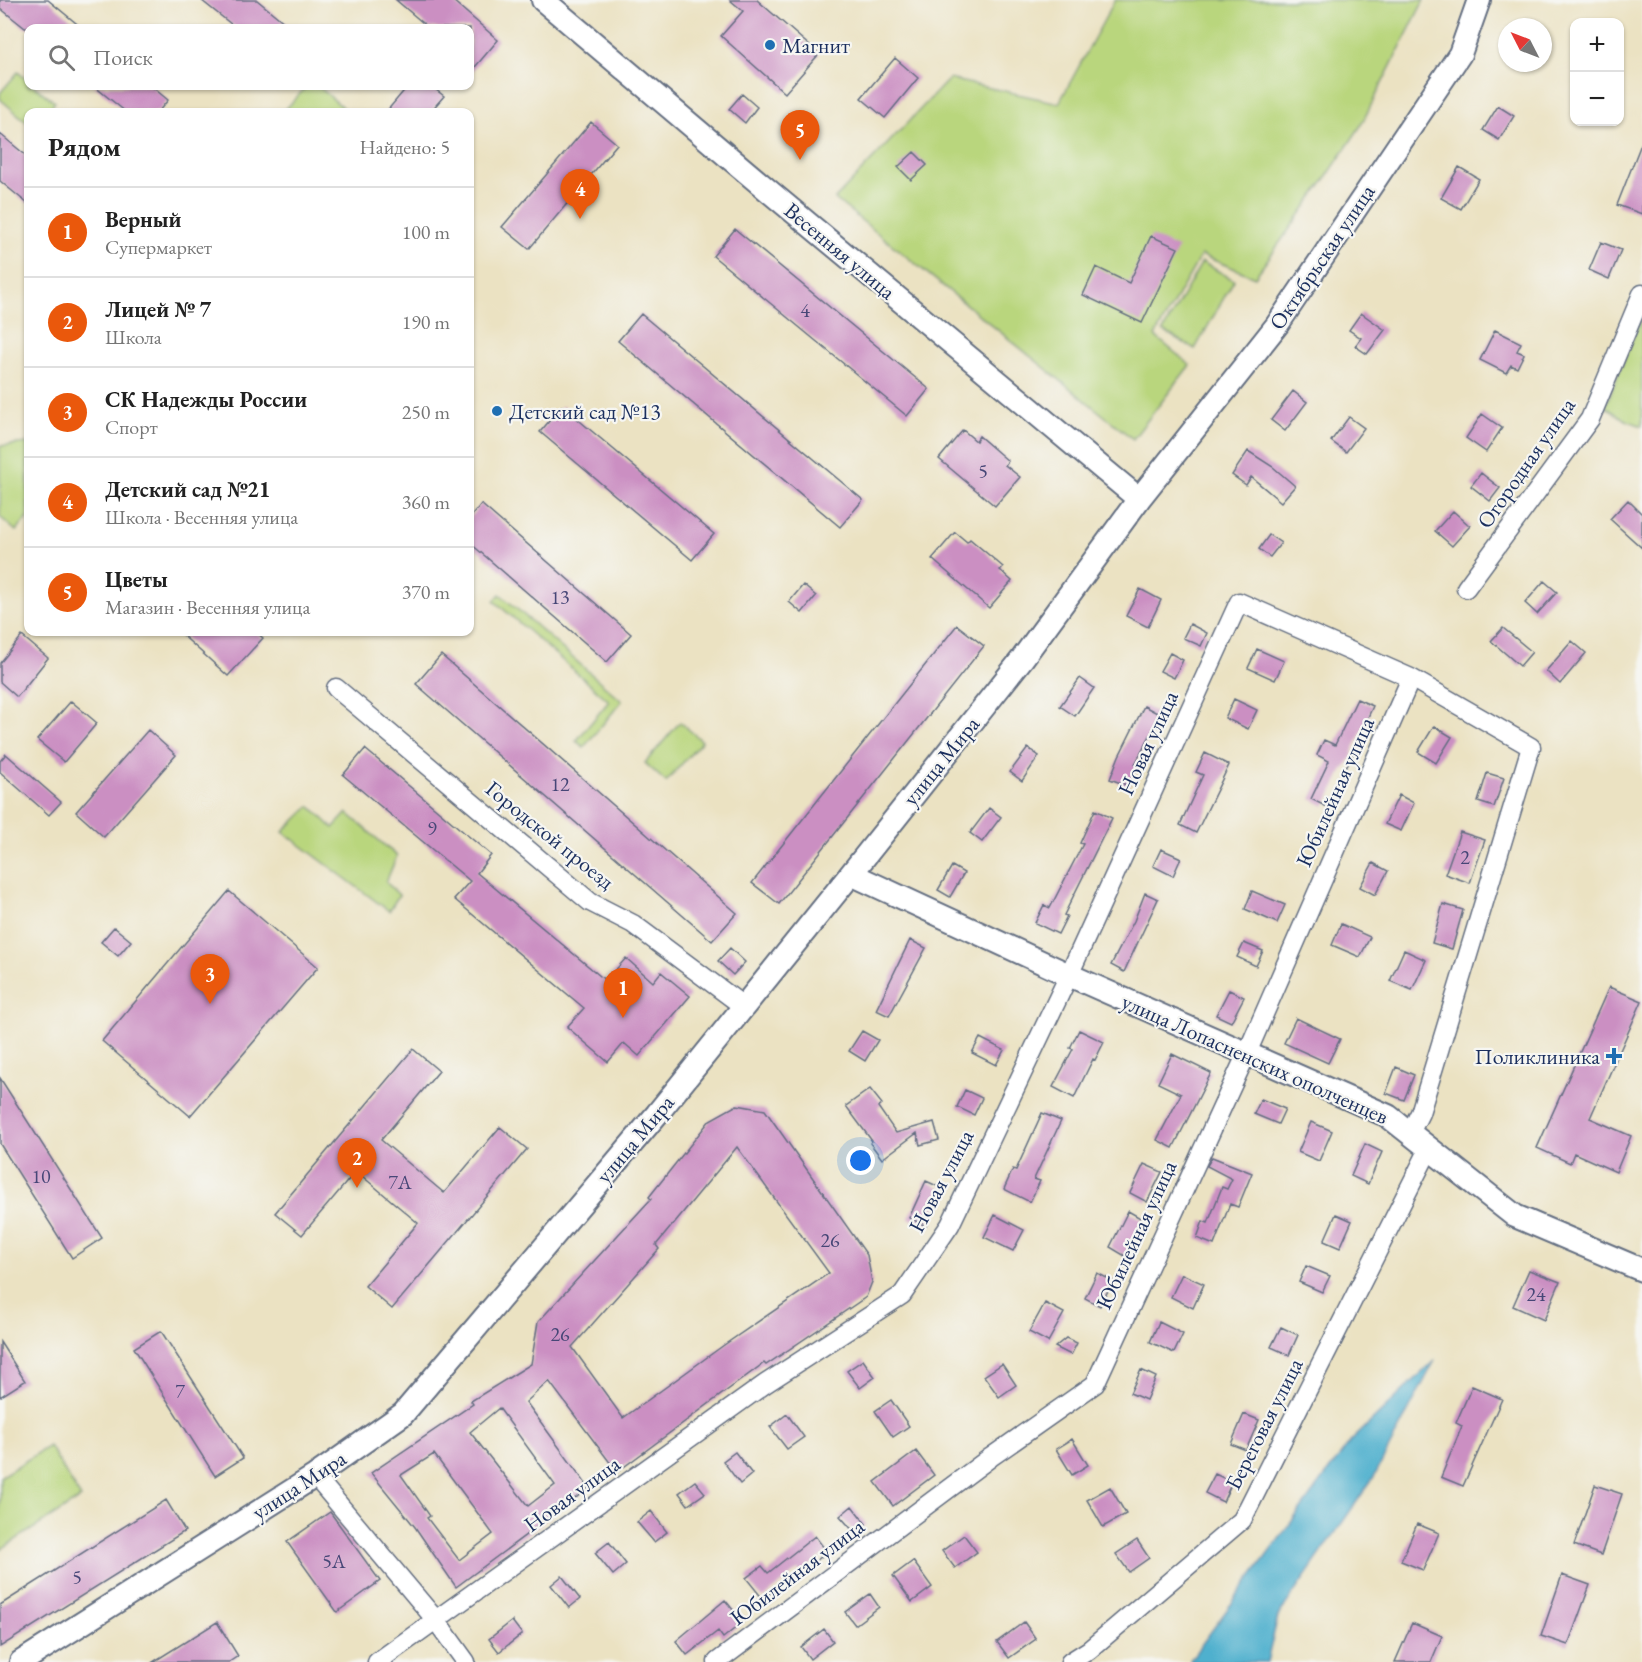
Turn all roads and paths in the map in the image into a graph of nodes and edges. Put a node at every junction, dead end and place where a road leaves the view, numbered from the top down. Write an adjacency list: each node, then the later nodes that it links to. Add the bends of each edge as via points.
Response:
1 (543, 0): 4 (street, Весенняя улица)
2 (1479, 0): 4 (street, Октябрьская улица, via 1460,54 1283,316)
3 (1642, 294): 5 (street, Огородная улица, via 1590,419)
4 (1139, 499): 8 (street, улица Мира, via 1022,659)
5 (1466, 588)
6 (1411, 678): 9 (street, Новая улица, via 1239,602); 11 (street, Юбилейная улица); 12 (street, via 1531,747 1420,1113)
7 (336, 688): 10 (street, Городской проезд, via 590,902 633,924)
8 (851, 874): 9 (street, улица Лопасненских ополченцев); 10 (street, улица Мира)
9 (1069, 975): 11 (street, улица Лопасненских ополченцев); 16 (street, Новая улица, via 950,1225 902,1295 765,1384)
10 (743, 1006): 15 (street, улица Мира, via 657,1114 403,1414)
11 (1247, 1053): 12 (street, улица Лопасненских ополченцев, via 1388,1116); 20 (street, Юбилейная улица, via 1095,1384)
12 (1410, 1133): 13 (street, улица Лопасненских ополченцев)
13 (1429, 1149): 14 (street, улица Лопасненских ополченцев, via 1515,1216); 21 (street, Береговая улица, via 1242,1520)
14 (1642, 1270)
15 (315, 1476): 16 (street); 17 (street, улица Мира)
16 (435, 1619): 18 (street, Новая улица); 19 (street)
17 (21, 1662)
18 (377, 1662)
19 (466, 1662)
20 (717, 1662)
21 (1070, 1662)

